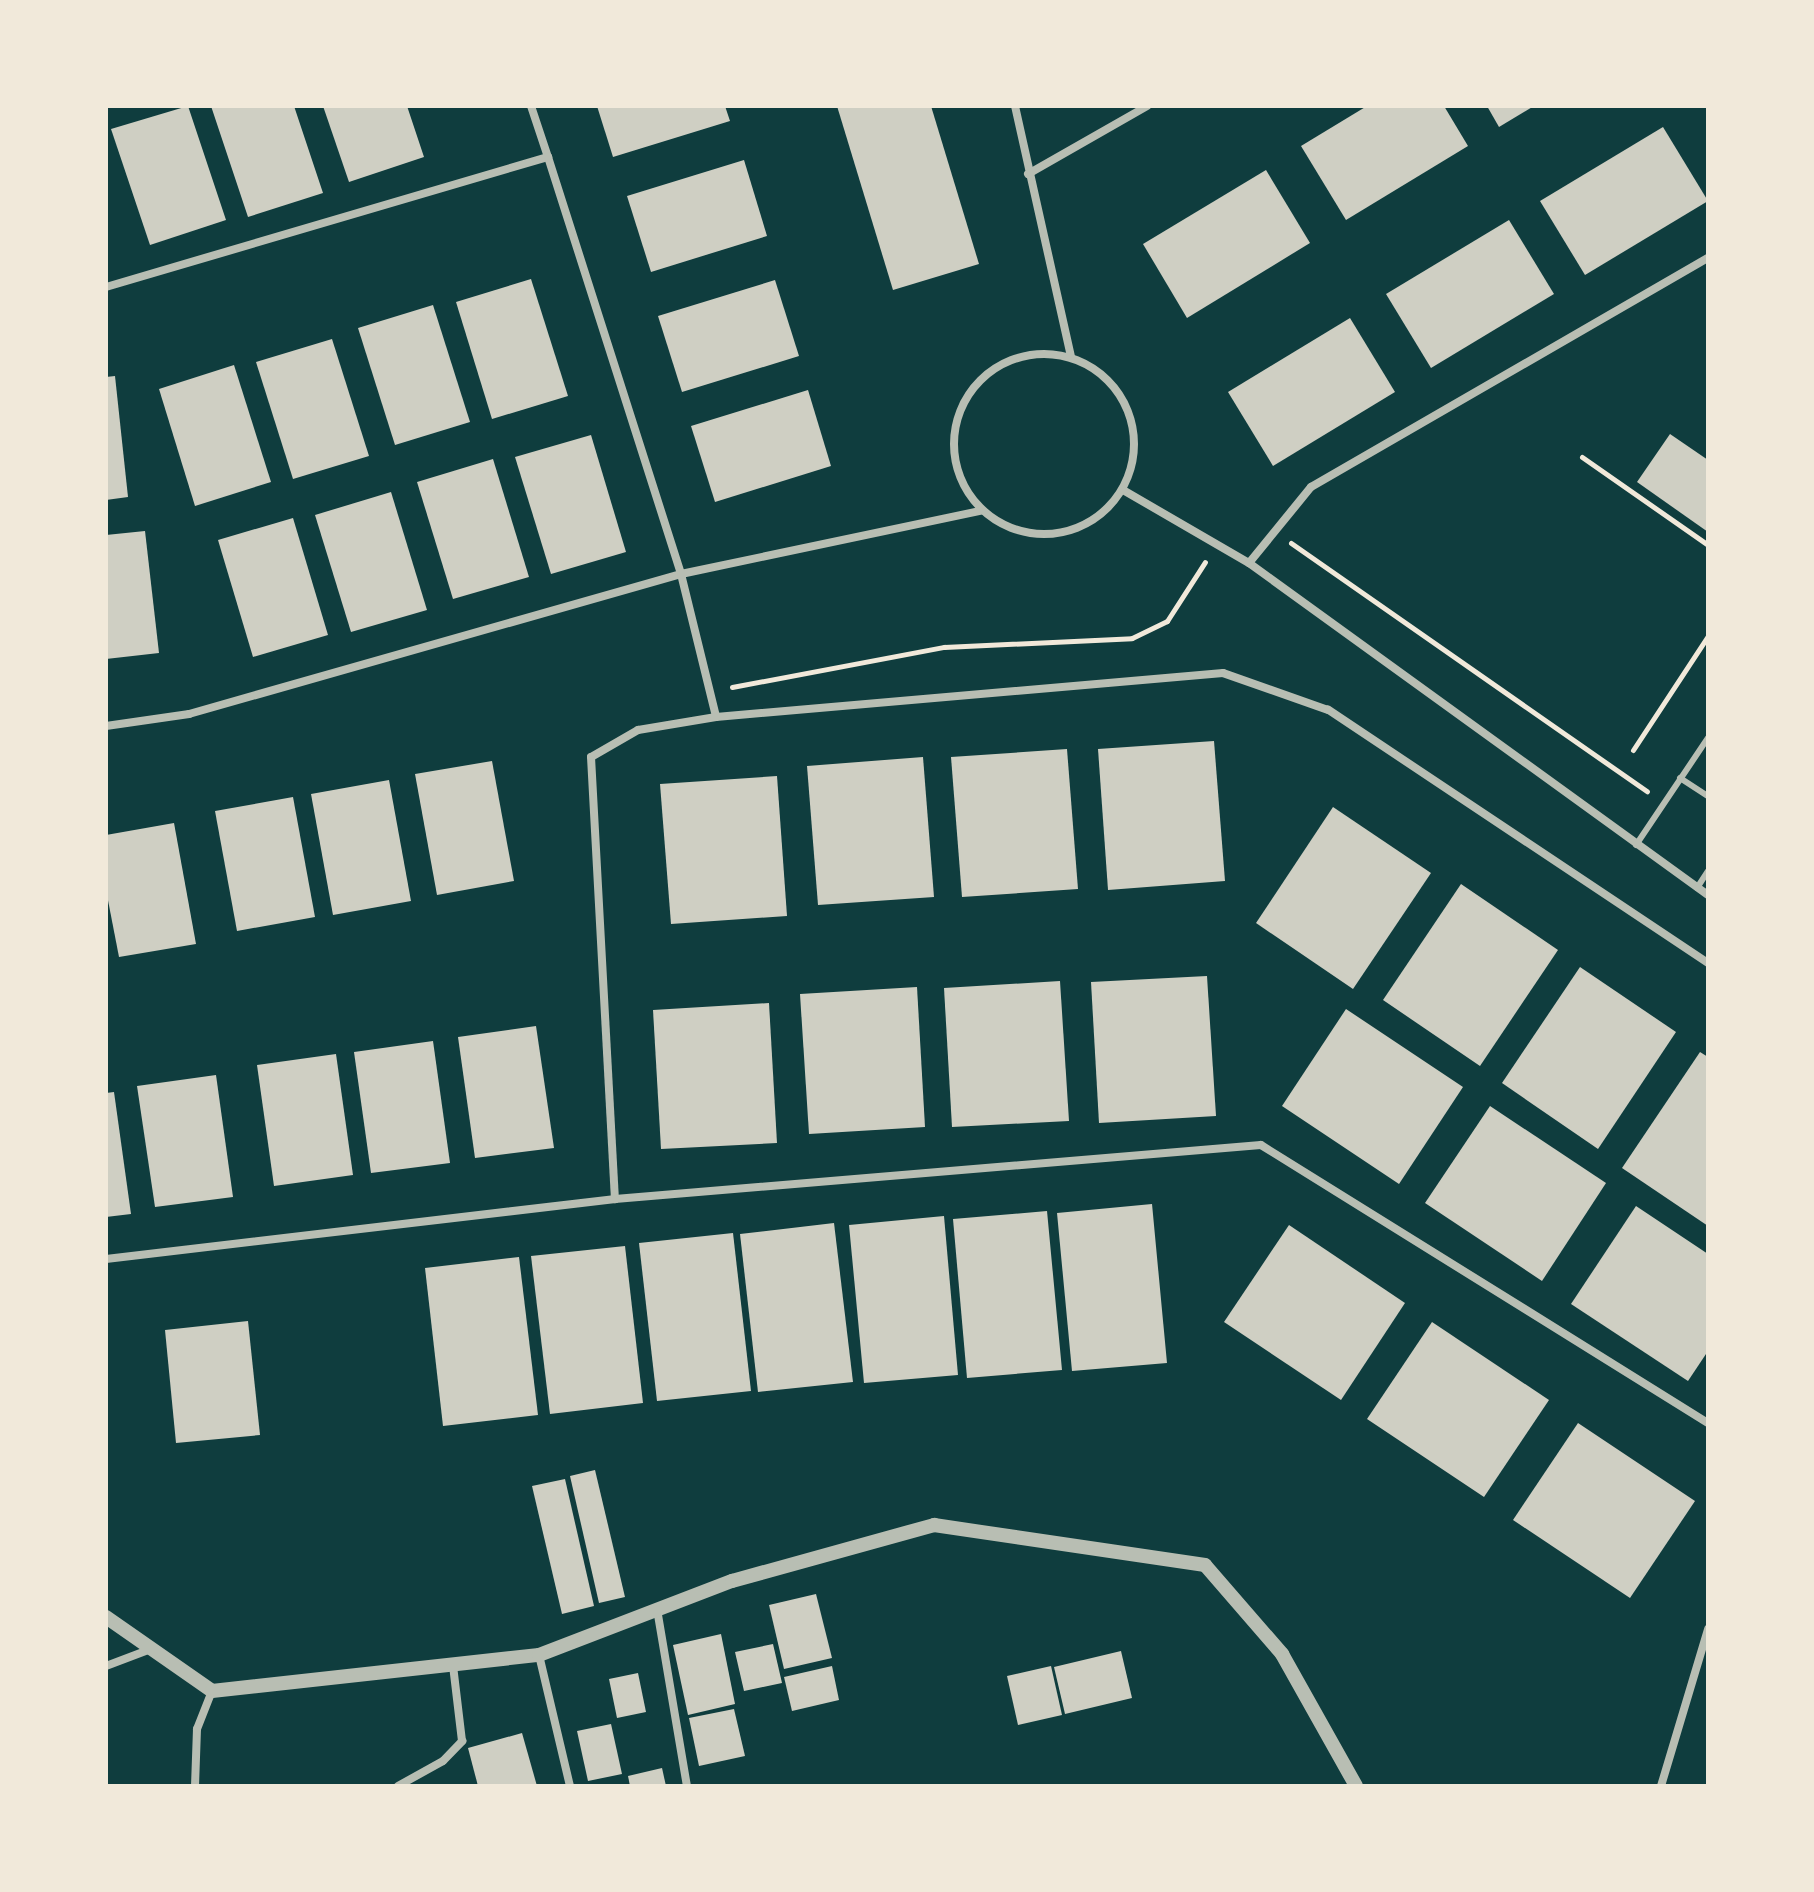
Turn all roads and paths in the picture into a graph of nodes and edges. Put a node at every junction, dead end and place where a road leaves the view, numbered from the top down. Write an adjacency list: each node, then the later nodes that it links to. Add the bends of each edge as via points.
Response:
1 (531, 106): 4 (street)
2 (1015, 106): 5 (street)
3 (1147, 106): 5 (street)
4 (548, 157): 7 (street); 16 (street)
5 (1028, 174): 8 (street)
6 (1708, 258): 12 (street, via 1311,487)
7 (106, 287)
8 (1071, 356): 10 (street, via 1106,376 1129,410 1135,450); 11 (street, via 1029,352 992,367 964,397 952,436 958,477)
9 (1582, 457): 14 (path)
10 (1123, 490): 11 (street, via 1095,520 1057,535 1017,531); 13 (street)
11 (981, 511): 16 (street)
12 (1274, 531): 15 (street); 25 (path)
13 (1215, 544): 15 (street); 18 (path, via 1167,621 1132,638 944,647)
14 (1708, 545)
15 (1249, 563): 26 (street)
16 (681, 574): 18 (street); 20 (street, via 189,714)
17 (1708, 636): 22 (path)
18 (710, 692): 19 (street)
19 (716, 717): 30 (street, via 1223,673 1328,710); 31 (street, via 638,730 591,757)
20 (106, 726)
21 (1708, 738): 23 (lane)
22 (1633, 750)
23 (1680, 778): 24 (lane); 25 (lane)
24 (1708, 796)
25 (1663, 802): 26 (lane)
26 (1636, 845): 28 (street)
27 (1708, 871): 28 (lane)
28 (1697, 888): 29 (street)
29 (1708, 895)
30 (1708, 963)
31 (615, 1199): 32 (street); 33 (street, via 1261,1145)
32 (106, 1259)
33 (1708, 1423)
34 (657, 1609): 38 (street); 45 (street); 46 (street, via 732,1581 934,1525 1205,1565 1282,1654)
35 (106, 1617): 37 (street)
36 (1708, 1629): 47 (street)
37 (152, 1649): 40 (street); 41 (street)
38 (539, 1655): 39 (street); 44 (street)
39 (453, 1665): 41 (street); 43 (street, via 462,1741 443,1761)
40 (106, 1666)
41 (212, 1691): 42 (street, via 197,1729)
42 (195, 1786)
43 (398, 1786)
44 (570, 1786)
45 (687, 1786)
46 (1356, 1786)
47 (1661, 1786)

